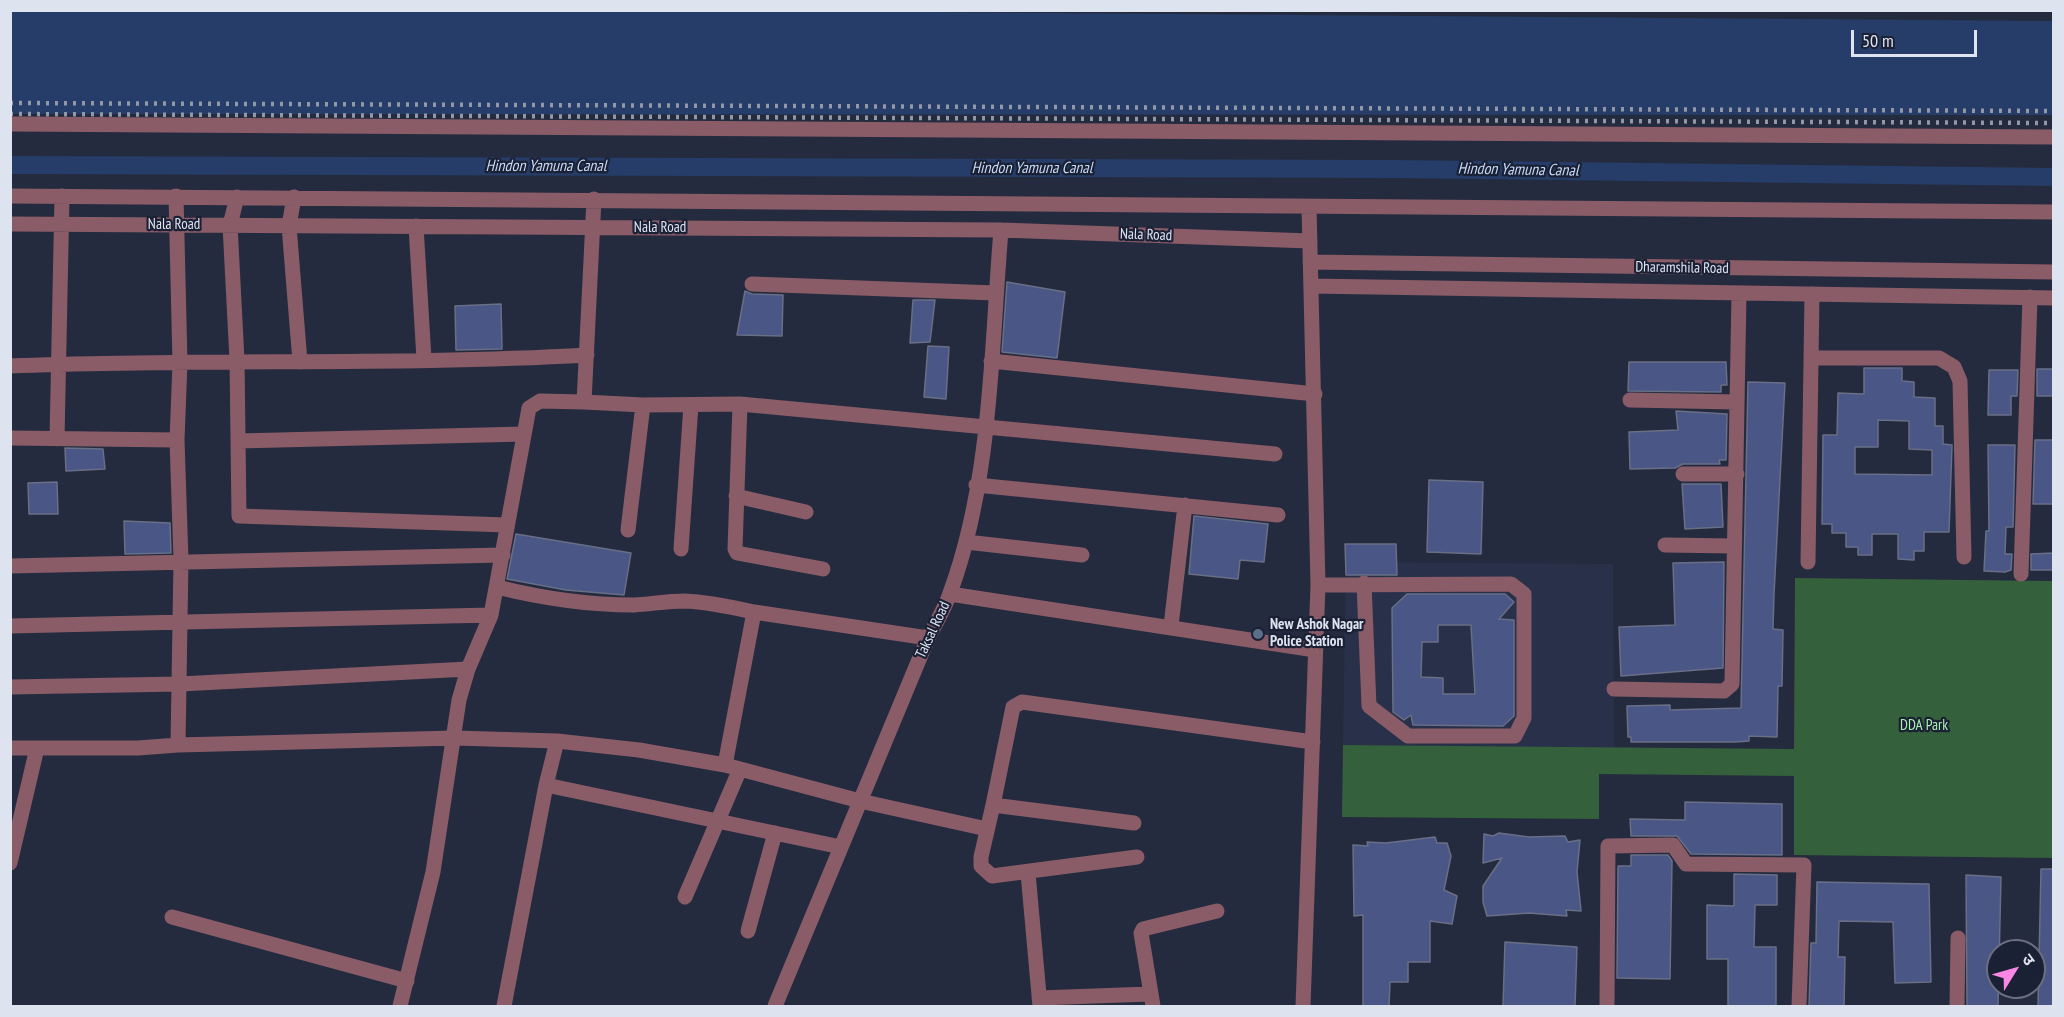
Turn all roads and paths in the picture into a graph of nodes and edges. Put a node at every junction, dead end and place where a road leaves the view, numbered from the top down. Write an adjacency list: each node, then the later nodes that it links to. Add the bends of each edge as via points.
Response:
1 (10, 124): 2 (street)
2 (2054, 137)
3 (10, 196): 4 (street, Nala Road)
4 (62, 196): 5 (street, Nala Road); 13 (street)
5 (176, 196): 6 (street, Nala Road); 14 (street)
6 (237, 197): 7 (street, Nala Road); 15 (street)
7 (294, 197): 8 (street, Nala Road); 16 (street)
8 (594, 199): 9 (street, Nala Road); 18 (street)
9 (676, 200): 10 (street, Nala Road); 19 (street)
10 (1309, 207): 11 (street, Nala Road); 21 (street)
11 (2054, 212)
12 (10, 224): 13 (street, Nala Road)
13 (60, 224): 14 (street, Nala Road); 38 (street)
14 (176, 225): 15 (street, Nala Road); 37 (street)
15 (230, 225): 16 (street, Nala Road); 34 (street)
16 (289, 226): 17 (street, Nala Road); 36 (street)
17 (416, 226): 18 (street, Nala Road); 33 (street)
18 (593, 227): 19 (street, Nala Road); 31 (street)
19 (674, 228): 20 (street, Nala Road)
20 (1001, 230): 21 (street, Nala Road); 26 (street, Taksal Road)
21 (1310, 241): 22 (street)
22 (1310, 262): 23 (street, Dharamshila Road); 25 (street)
23 (2054, 272)
24 (752, 284): 26 (street)
25 (1311, 286): 27 (street, Dharamshila Road); 40 (street)
26 (996, 293): 35 (street, Taksal Road)
27 (1739, 293): 28 (street, Dharamshila Road); 43 (street)
28 (1812, 294): 29 (street, Dharamshila Road); 32 (street)
29 (2030, 297): 30 (street, Dharamshila Road); 74 (street)
30 (2054, 298)
31 (586, 355): 33 (street); 42 (street)
32 (1811, 358): 69 (street, via 1939,358 1954,367 1960,381); 71 (street)
33 (424, 359): 36 (street)
34 (237, 360): 36 (street); 37 (street); 52 (street)
35 (992, 361): 40 (street); 47 (street, Taksal Road)
36 (300, 362)
37 (180, 363): 38 (street); 51 (street)
38 (58, 364): 39 (street); 50 (street)
39 (10, 366)
40 (1315, 394): 76 (street)
41 (1630, 400): 43 (street)
42 (584, 402): 45 (street); 48 (street, via 535,403 529,408)
43 (1737, 402): 55 (street)
44 (740, 404): 46 (street); 47 (street); 57 (street)
45 (643, 405): 46 (street); 62 (street)
46 (691, 405): 66 (street)
47 (985, 426): 53 (street); 56 (street, Taksal Road)
48 (524, 434): 52 (street); 61 (street)
49 (10, 438): 50 (street)
50 (57, 439): 51 (street)
51 (177, 440): 70 (street)
52 (238, 441): 61 (street, via 238,516)
53 (1275, 454)
54 (1683, 474): 55 (street)
55 (1737, 474): 65 (street)
56 (976, 485): 58 (street); 63 (street, Taksal Road)
57 (736, 496): 59 (street); 73 (street, via 737,553)
58 (1185, 506): 60 (street); 83 (street)
59 (806, 512)
60 (1278, 515)
61 (507, 525): 67 (street)
62 (628, 530)
63 (966, 542): 68 (street); 78 (street, Taksal Road)
64 (1665, 545): 65 (street)
65 (1733, 546): 89 (street, via 1730,687 1724,691)
66 (681, 549)
67 (503, 555): 70 (street); 77 (street)
68 (1083, 555)
69 (1964, 557)
70 (181, 560): 72 (street); 81 (street)
71 (1808, 562)
72 (10, 566)
73 (823, 569)
74 (2021, 574)
75 (1364, 583): 75 (street, via 1511,584 1524,594 1524,718 1515,736 1408,736 1369,706); 76 (street)
76 (1318, 585): 85 (street)
77 (497, 587): 79 (street, via 521,594 594,603 685,601); 80 (street)
78 (950, 594): 83 (street); 84 (street, Taksal Road)
79 (754, 612): 84 (street); 96 (street)
80 (491, 615): 81 (street); 86 (street)
81 (180, 623): 82 (street); 87 (street)
82 (10, 626)
83 (1171, 626): 85 (street)
84 (928, 638): 98 (street, Taksal Road)
85 (1315, 650): 92 (street)
86 (468, 669): 87 (street); 90 (street)
87 (180, 684): 88 (street); 93 (street)
88 (10, 687)
89 (1614, 689)
90 (454, 738): 91 (street); 93 (street); 113 (street, via 433,872)
91 (557, 741): 96 (street, via 639,750); 97 (street)
92 (1313, 742): 99 (street, via 1022,702 1010,710); 119 (street)
93 (178, 745): 95 (street)
94 (10, 748): 95 (street)
95 (38, 748): 106 (street)
96 (732, 767): 98 (street); 100 (street)
97 (546, 785): 100 (street); 117 (street)
98 (860, 801): 102 (street); 104 (street, Taksal Road)
99 (993, 805): 101 (street); 102 (street)
100 (719, 821): 103 (street); 108 (street)
101 (1134, 823)
102 (987, 829): 107 (street, via 981,857 986,873)
103 (775, 833): 104 (street); 111 (street)
104 (841, 847): 118 (street, Taksal Road)
105 (1137, 857): 107 (street)
106 (10, 863)
107 (1028, 873): 115 (street)
108 (685, 897)
109 (1217, 911): 114 (street, via 1143,929)
110 (172, 917): 113 (street)
111 (748, 931)
112 (1958, 938): 122 (street)
113 (407, 981): 116 (street)
114 (1152, 1000): 115 (street)
115 (1039, 1002)
116 (400, 1006)
117 (504, 1006)
118 (775, 1006)
119 (1302, 1006)
120 (1607, 1006): 121 (street, via 1608,846 1673,844 1686,864 1804,865)
121 (1799, 1006)
122 (1957, 1006)

